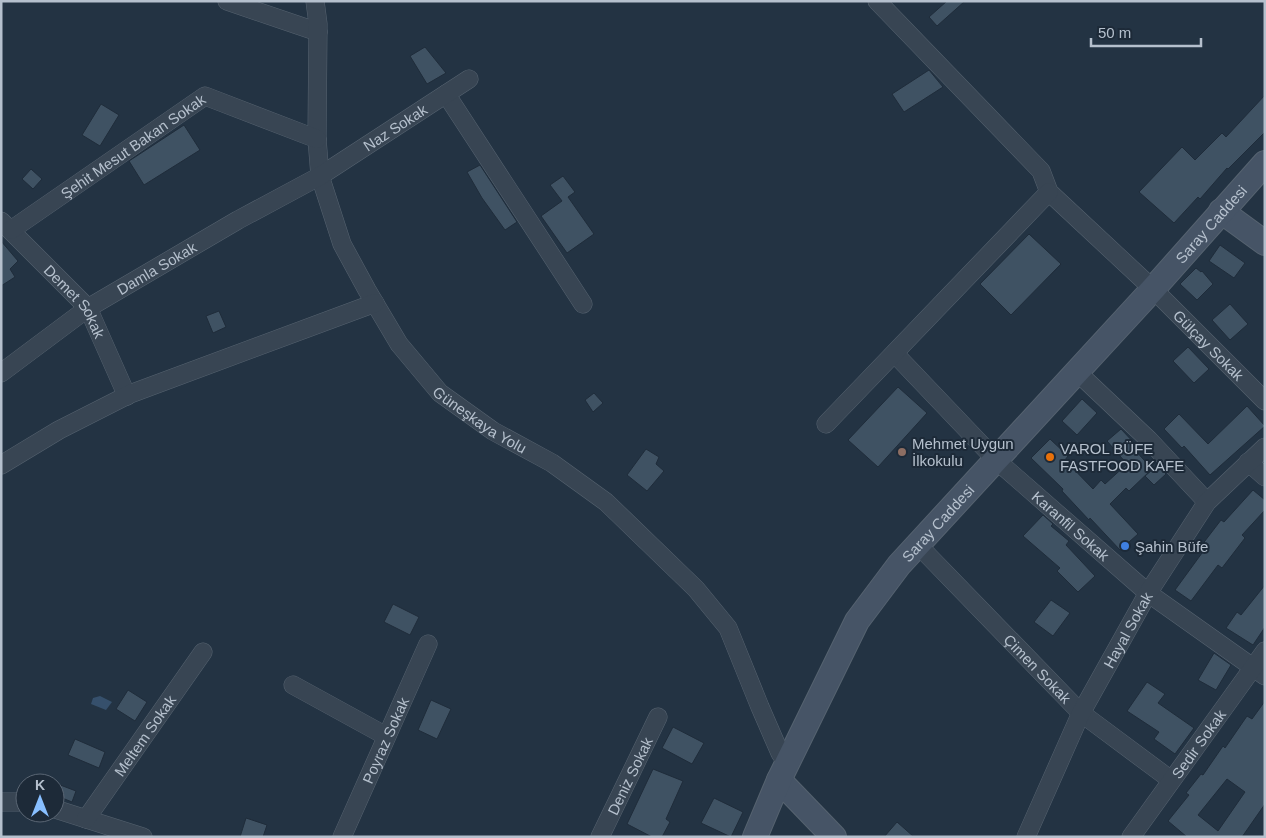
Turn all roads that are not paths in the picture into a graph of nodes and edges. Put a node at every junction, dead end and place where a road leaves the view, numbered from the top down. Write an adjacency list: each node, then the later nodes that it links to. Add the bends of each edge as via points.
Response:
1 (227, 1): 4 (street)
2 (315, 1): 4 (street, Güneşkaya Yolu)
3 (877, 1): 10 (street, via 1041,171)
4 (318, 32): 7 (street, Güneşkaya Yolu)
5 (469, 79): 6 (street, Naz Sokak)
6 (446, 94): 9 (street, Naz Sokak); 16 (street)
7 (317, 139): 9 (street, Güneşkaya Yolu); 12 (street, Şehit Mesut Bakan Sokak, via 205,96)
8 (1265, 163): 11 (street, Saray Caddesi)
9 (320, 176): 15 (street, Güneşkaya Yolu, via 342,244); 17 (street, Damla Sokak)
10 (1049, 192): 14 (street, Gülçay Sokak); 18 (street)
11 (1221, 210): 13 (street); 14 (street, Saray Caddesi)
12 (6, 226): 17 (street, Demet Sokak)
13 (1265, 243)
14 (1153, 289): 19 (street, Saray Caddesi); 22 (street, Gülçay Sokak)
15 (375, 303): 21 (street); 40 (street, Güneşkaya Yolu, via 399,344 440,393 493,431 552,464 606,502 696,589 728,628 780,753)
16 (583, 304)
17 (88, 308): 20 (street, Damla Sokak); 21 (street, Demet Sokak)
18 (895, 354): 23 (street); 25 (street, Karanfil Sokak)
19 (1076, 371): 25 (street, Saray Caddesi); 29 (street, via 1149,440)
20 (1, 373)
21 (127, 396): 27 (street, via 58,430)
22 (1265, 401)
23 (826, 424)
24 (1265, 447): 26 (street, Hayal Sokak)
25 (996, 460): 30 (street, Saray Caddesi); 31 (street, Karanfil Sokak)
26 (1248, 462): 28 (street); 29 (street, Hayal Sokak)
27 (1, 465)
28 (1265, 477)
29 (1207, 502): 31 (street, Hayal Sokak)
30 (918, 545): 37 (street, Çimen Sokak); 40 (street, Saray Caddesi, via 857,621)
31 (1148, 593): 35 (street, Karanfil Sokak); 37 (street, Hayal Sokak)
32 (428, 644): 39 (street, Poyraz Sokak)
33 (1265, 651): 35 (street, Sedir Sokak)
34 (203, 652): 45 (street, Meltem Sokak)
35 (1259, 671): 41 (street, Sedir Sokak)
36 (293, 685): 39 (street)
37 (1081, 713): 41 (street, Çimen Sokak); 52 (street, Hayal Sokak)
38 (658, 717): 49 (street, Deniz Sokak)
39 (386, 736): 48 (street, Poyraz Sokak)
40 (783, 772): 50 (street, Saray Caddesi); 51 (street, Güneşkaya Yolu)
41 (1171, 780): 53 (street, Sedir Sokak)
42 (1, 802): 43 (street)
43 (15, 802)
44 (65, 812): 45 (street)
45 (86, 819): 46 (street)
46 (118, 833): 47 (street)
47 (143, 837)
48 (342, 837)
49 (600, 837)
50 (755, 837)
51 (834, 837)
52 (1026, 837)
53 (1131, 837)

